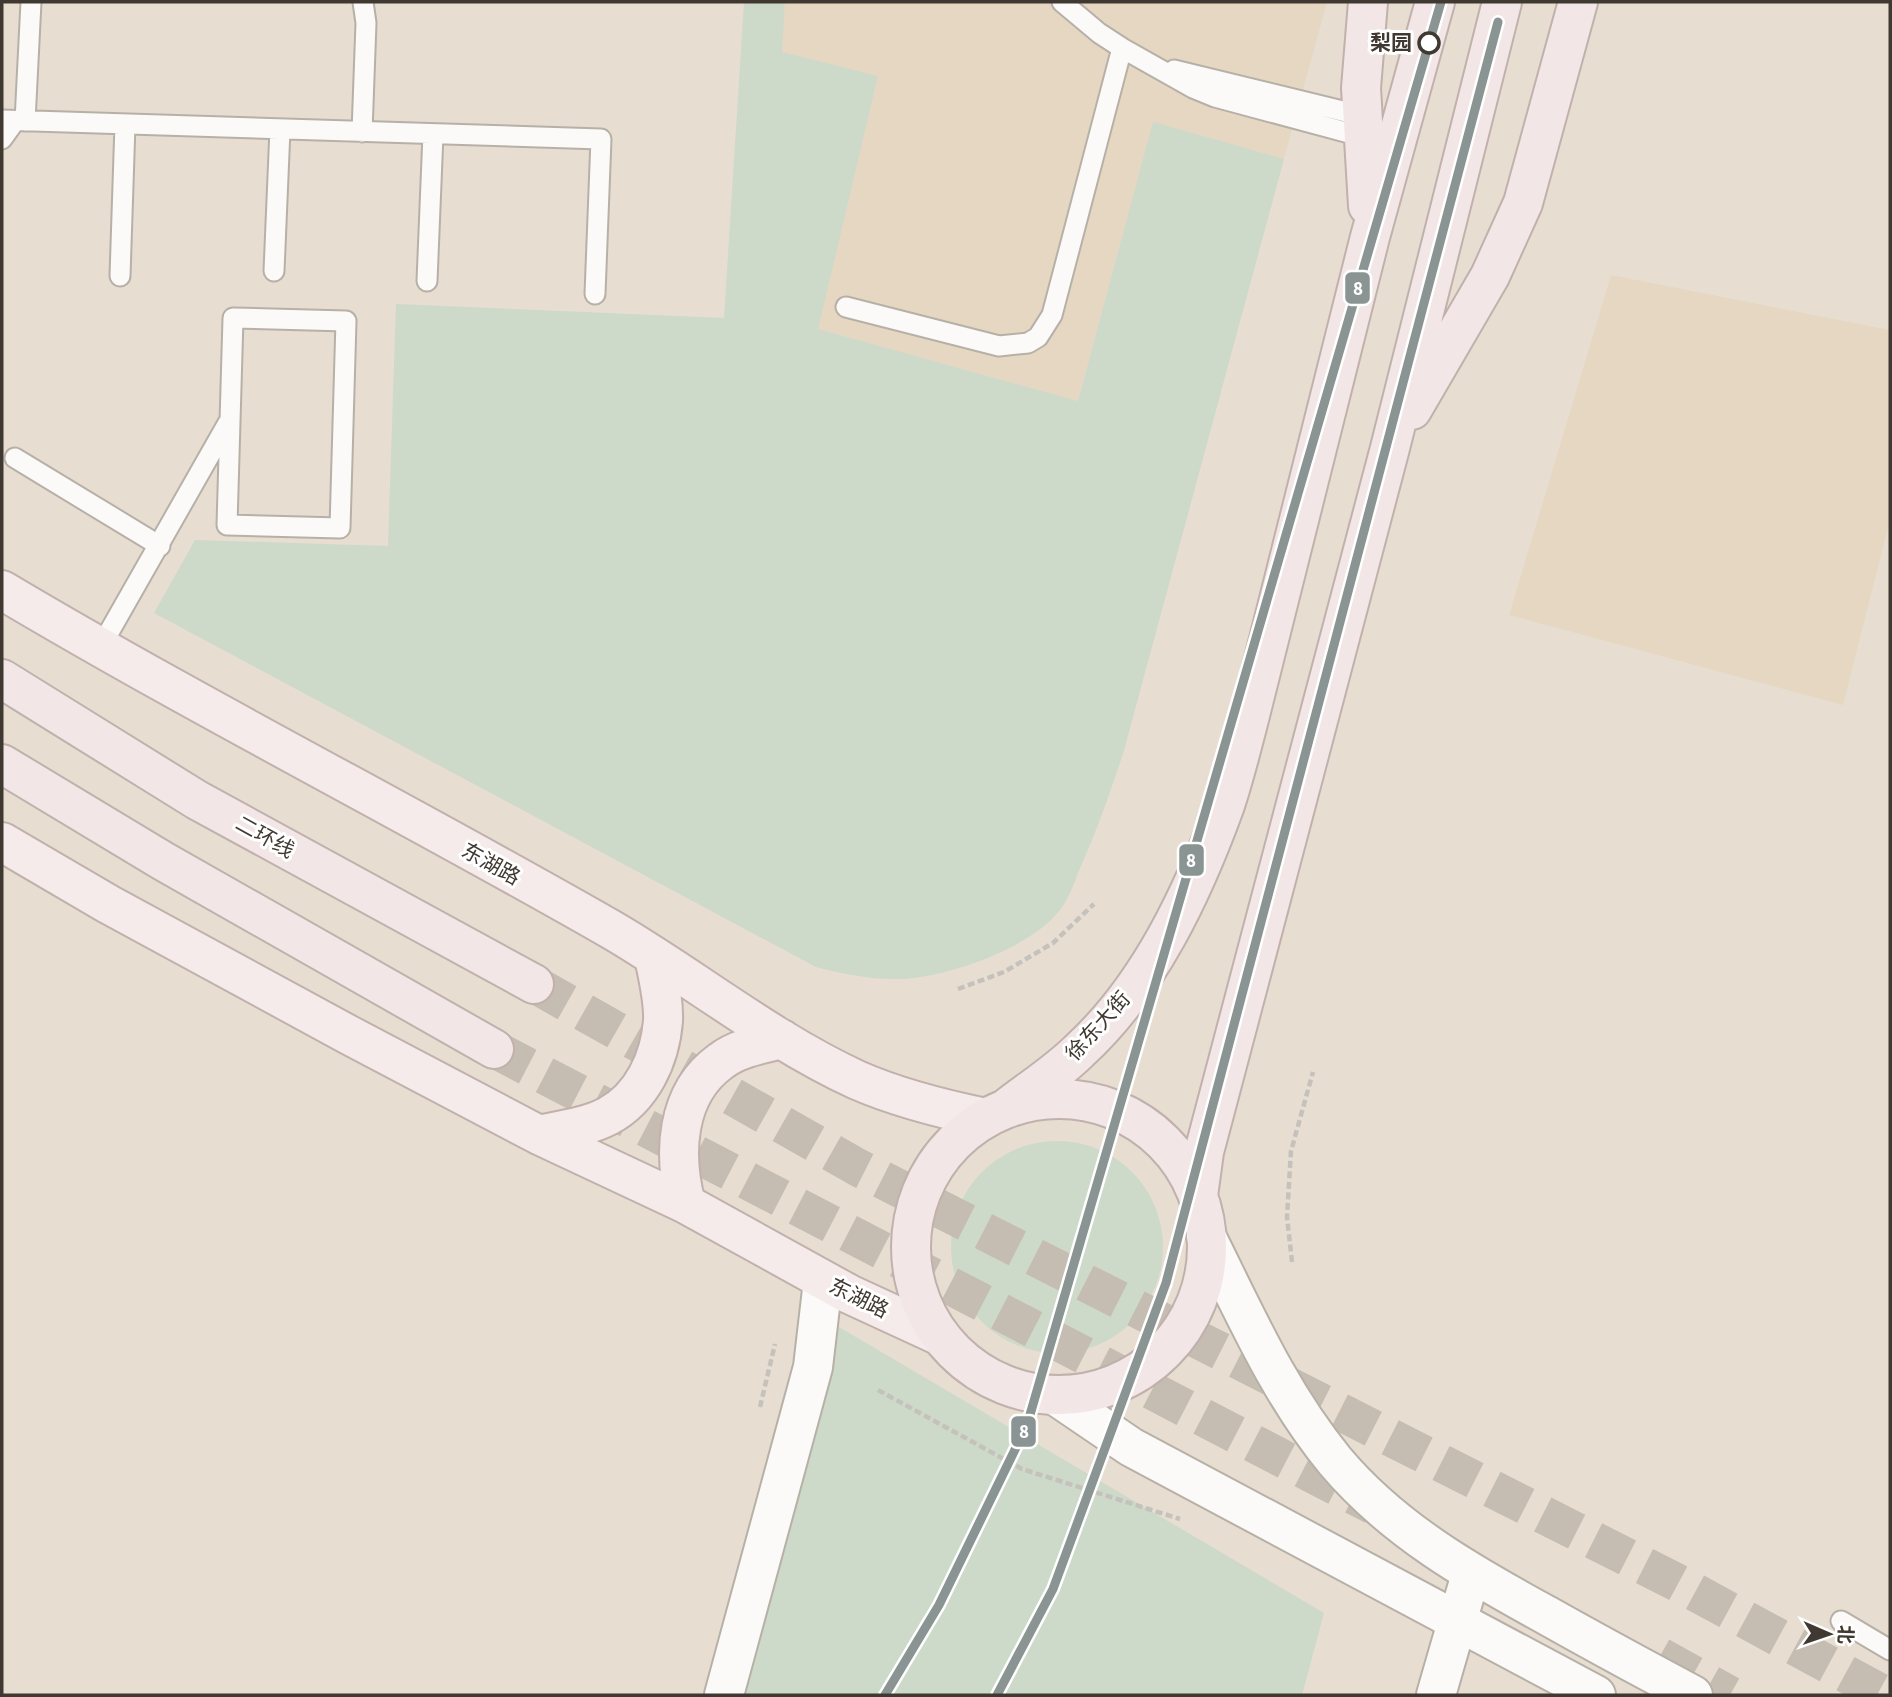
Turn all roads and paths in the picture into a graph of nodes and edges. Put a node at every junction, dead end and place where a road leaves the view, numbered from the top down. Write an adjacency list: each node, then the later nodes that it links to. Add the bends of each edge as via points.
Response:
1 (31, 2): 9 (lane)
2 (363, 2): 13 (lane)
3 (1062, 2): 8 (lane)
4 (1368, 2): 11 (highway, via 1361,88)
5 (1435, 2): 16 (highway, 徐东大街)
6 (1502, 2): 23 (highway)
7 (1578, 2): 23 (highway, via 1523,203 1490,276)
8 (1122, 48): 11 (lane, via 1158,66); 21 (lane, via 1052,315 1038,337 1028,343 999,346)
9 (14, 121): 10 (lane); 15 (lane)
10 (125, 124): 12 (lane); 18 (lane)
11 (1364, 127): 16 (highway)
12 (280, 129): 13 (lane); 17 (lane)
13 (362, 132): 14 (lane)
14 (433, 134): 19 (lane); 20 (lane, via 601,139)
15 (2, 139)
16 (1370, 237): 38 (highway, 徐东大街, via 1248,723 1226,803 1199,871 1160,946 1119,1007 1079,1051)
17 (274, 271)
18 (120, 276)
19 (427, 281)
20 (595, 294)
21 (846, 307)
22 (230, 419): 22 (lane, via 227,525 340,528 346,321 233,317); 25 (lane)
23 (1390, 448): 40 (highway, via 1213,1117)
24 (15, 458): 25 (lane)
25 (160, 546): 27 (lane)
26 (2, 590): 27 (main road, 东湖路)
27 (100, 648): 32 (main road, 东湖路)
28 (2, 679): 33 (highway, 二环线, via 197,800)
29 (2, 764): 36 (highway)
30 (2, 842): 39 (main road, 东湖路)
31 (1094, 904): 34 (path, via 1053,943 1003,972)
32 (654, 957): 35 (main road, 东湖路); 39 (main road, via 663,1020 650,1074 631,1100 608,1116)
33 (534, 984)
34 (958, 989)
35 (782, 1039): 38 (main road, 东湖路, via 886,1092 947,1110); 41 (main road, via 722,1059 704,1075 691,1096 681,1123 678,1157)
36 (494, 1049)
37 (1313, 1072): 43 (path, via 1291,1151 1287,1217)
38 (997, 1112): 40 (highway, via 1030,1100 1055,1098 1106,1106 1133,1118 1161,1140 1179,1160); 45 (highway, 徐东大街, via 959,1136 942,1155 915,1209 910,1255 919,1296)
39 (540, 1135): 41 (main road, 东湖路)
40 (1198, 1196): 42 (highway, 徐东大街)
41 (686, 1204): 44 (main road, 东湖路)
42 (1206, 1236): 47 (highway, 徐东大街, via 1206,1264 1198,1297 1172,1343 1140,1371 1100,1390); 49 (main road, via 1268,1363 1336,1462 1422,1542)
43 (1292, 1262)
44 (823, 1281): 45 (main road, 东湖路); 53 (main road, via 813,1367)
45 (940, 1336): 47 (highway, 徐东大街, via 973,1368 1016,1389)
46 (878, 1390): 48 (path, via 1022,1469)
47 (1056, 1395): 50 (main road, via 1131,1447)
48 (1184, 1520)
49 (1471, 1574): 50 (main road); 56 (main road)
50 (1459, 1621): 54 (main road); 55 (main road)
51 (1841, 1622): 52 (lane)
52 (1890, 1650)
53 (724, 1695)
54 (1436, 1695)
55 (1596, 1695)
56 (1693, 1695)

